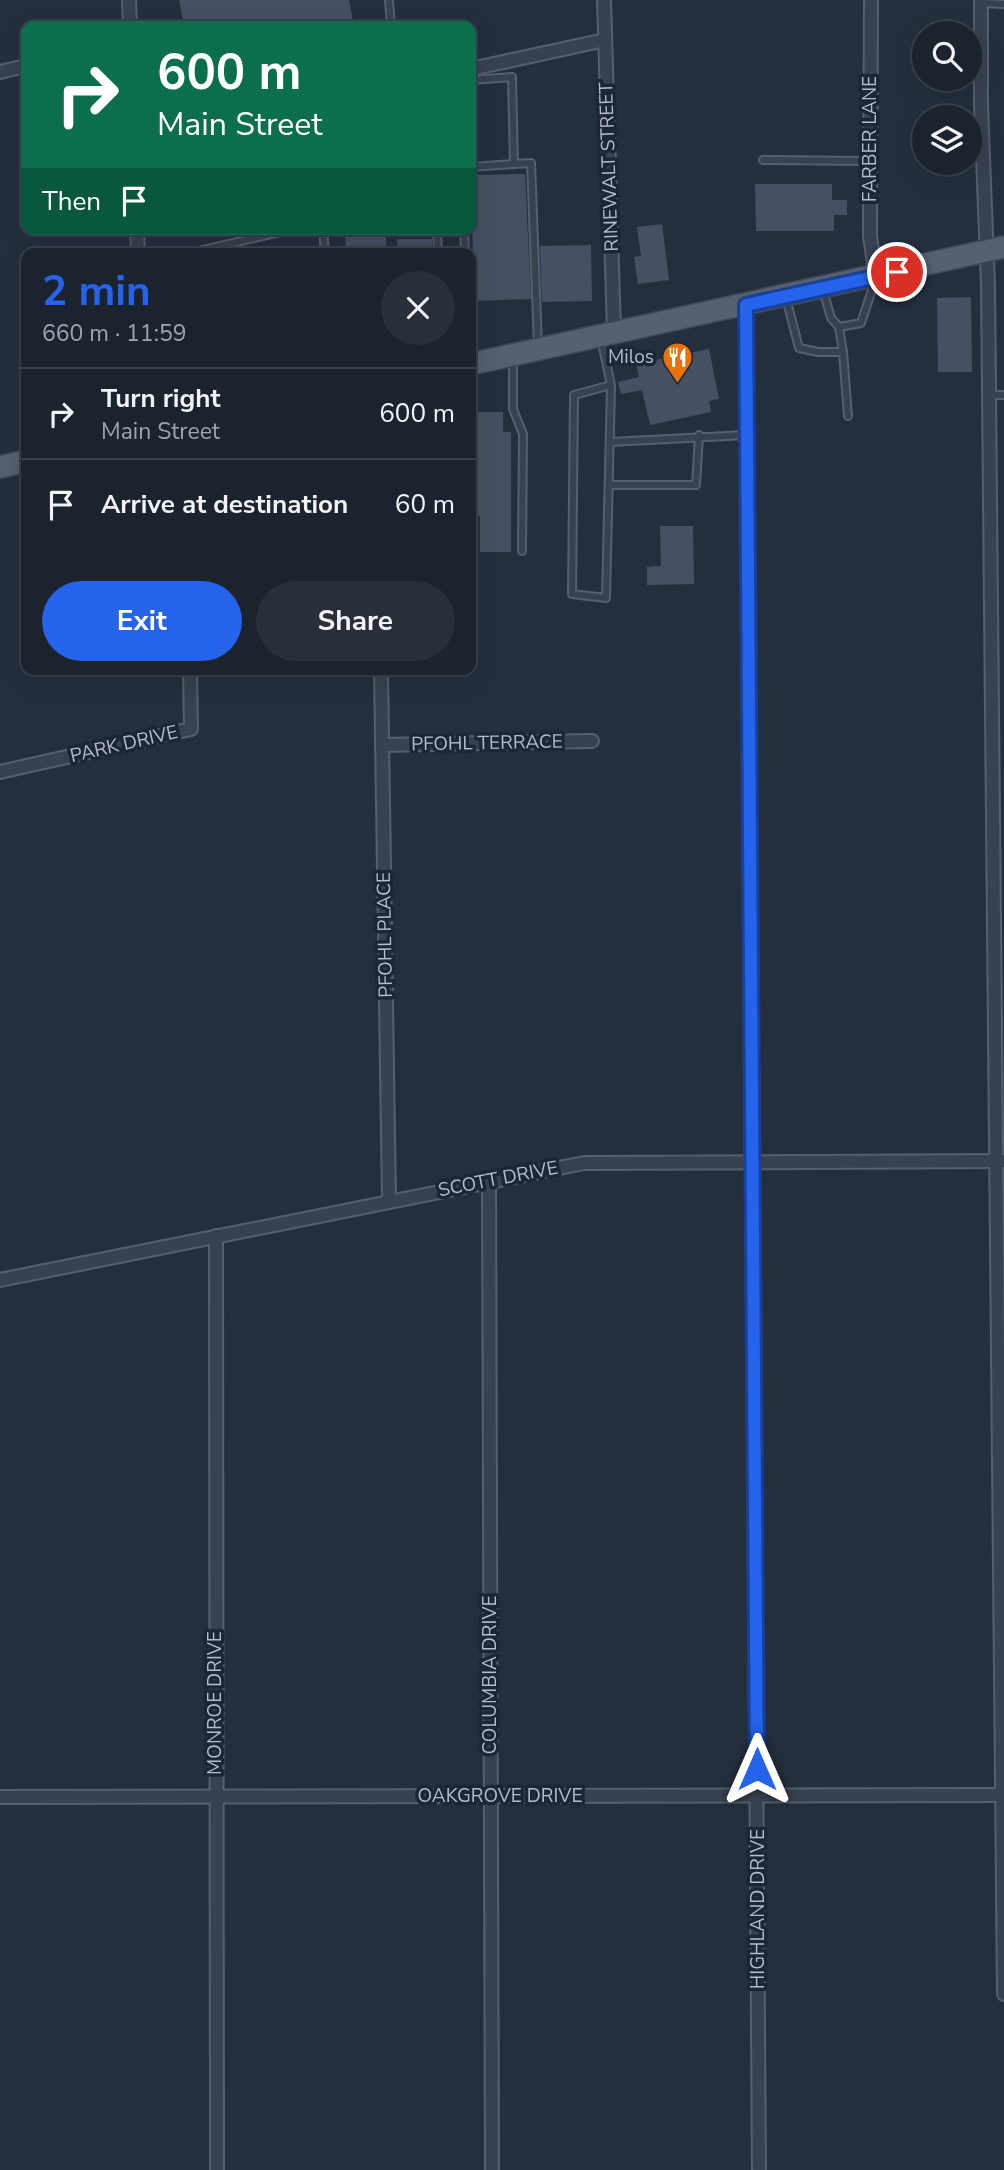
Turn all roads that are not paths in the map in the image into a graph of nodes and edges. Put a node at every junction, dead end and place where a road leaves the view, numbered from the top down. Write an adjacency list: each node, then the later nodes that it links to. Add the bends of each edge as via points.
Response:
1 (129, 0): 7 (street)
2 (388, 0): 8 (lane)
3 (604, 0): 9 (street, RINEWALT STREET)
4 (872, 0): 15 (street, FARBER LANE)
5 (981, 2): 6 (lane); 20 (street, via 981,106)
6 (1004, 4)
7 (130, 21)
8 (390, 21)
9 (605, 40): 11 (street); 26 (street, RINEWALT STREET)
10 (21, 67): 12 (street)
11 (476, 68)
12 (0, 72)
13 (476, 80): 16 (lane, via 512,77)
14 (763, 160): 15 (lane)
15 (870, 161): 21 (street, FARBER LANE, via 870,236)
16 (514, 164): 17 (lane); 27 (lane, via 531,163)
17 (476, 167)
18 (267, 235): 19 (lane)
19 (211, 248)
20 (996, 249): 21 (main road); 32 (street)
21 (876, 277): 22 (main road); 25 (lane, via 861,323)
22 (823, 288): 23 (main road); 25 (lane, via 831,318)
23 (785, 296): 24 (main road); 28 (lane, via 799,348)
24 (746, 305): 26 (main road); 36 (street, HIGHLAND DRIVE)
25 (839, 327): 28 (lane)
26 (607, 335): 27 (main road); 31 (lane)
27 (538, 349): 29 (main road)
28 (843, 352): 34 (lane)
29 (513, 355): 30 (main road); 41 (lane, via 513,409 523,434)
30 (476, 362)
31 (611, 385): 37 (lane); 40 (lane, via 574,395 572,594 606,598)
32 (989, 395): 33 (lane); 47 (street)
33 (1004, 395)
34 (848, 415)
35 (699, 435): 36 (lane); 37 (lane); 40 (lane, via 696,485)
36 (746, 435): 48 (street, HIGHLAND DRIVE)
37 (610, 442): 40 (lane)
38 (21, 462): 39 (main road)
39 (0, 467)
40 (609, 485)
41 (522, 551)
42 (190, 675): 46 (street, PARK DRIVE, via 191,729)
43 (381, 675): 45 (street, PFOHL PLACE)
44 (592, 741): 45 (street, PFOHL TERRACE)
45 (382, 745): 50 (street, PFOHL PLACE)
46 (0, 772)
47 (1001, 1161): 48 (street, SCOTT DRIVE); 53 (street)
48 (752, 1162): 49 (street, SCOTT DRIVE, via 584,1163); 57 (street, HIGHLAND DRIVE)
49 (489, 1181): 50 (street, SCOTT DRIVE); 54 (street, COLUMBIA DRIVE)
50 (389, 1200): 51 (street, SCOTT DRIVE)
51 (216, 1236): 52 (street, SCOTT DRIVE); 56 (street, MONROE DRIVE)
52 (0, 1280)
53 (1001, 1795): 57 (street, OAKGROVE DRIVE); 58 (street)
54 (490, 1796): 56 (street, OAKGROVE DRIVE); 57 (street, OAKGROVE DRIVE); 60 (street, COLUMBIA DRIVE)
55 (0, 1797): 56 (street, OAKGROVE DRIVE)
56 (215, 1797): 59 (street, MONROE DRIVE)
57 (757, 1797): 61 (street, HIGHLAND DRIVE)
58 (1004, 1994)
59 (217, 2170)
60 (492, 2170)
61 (759, 2170)

